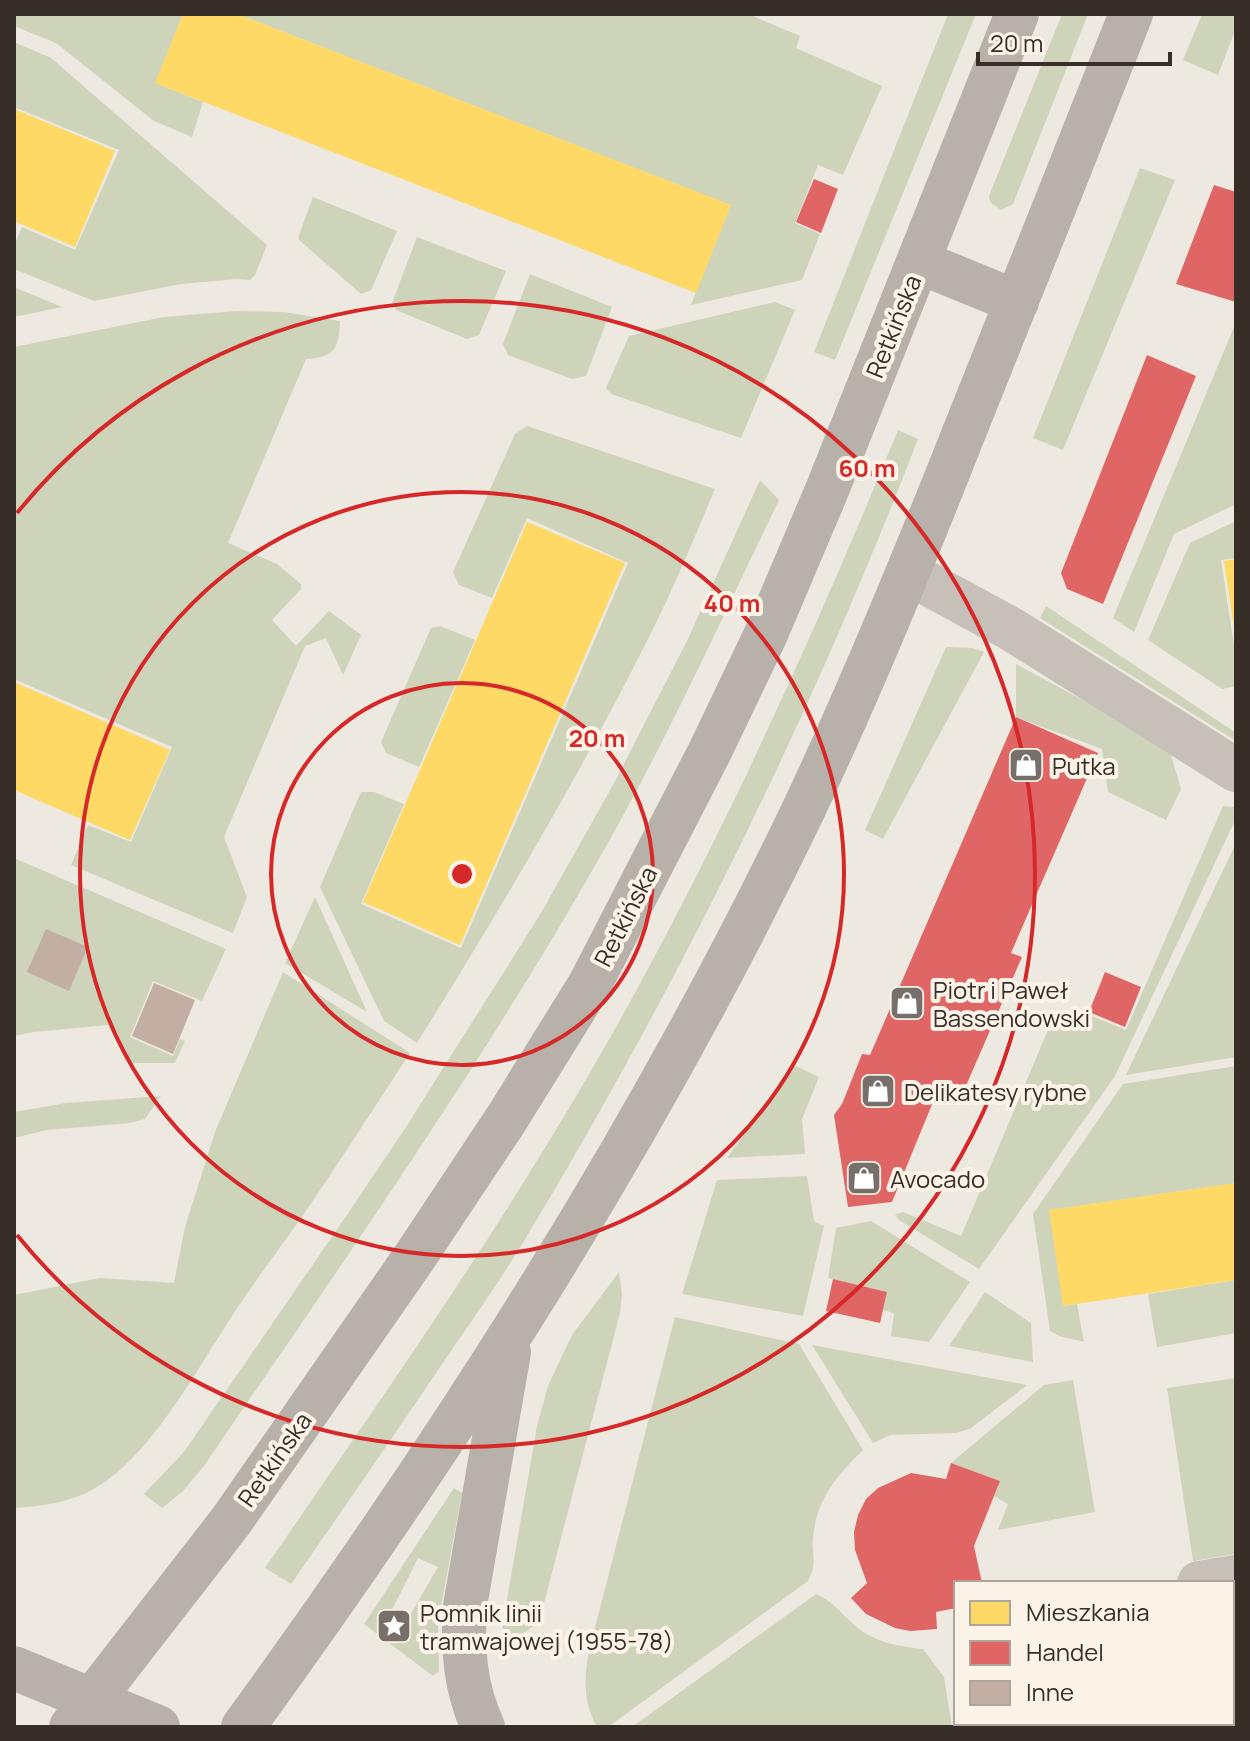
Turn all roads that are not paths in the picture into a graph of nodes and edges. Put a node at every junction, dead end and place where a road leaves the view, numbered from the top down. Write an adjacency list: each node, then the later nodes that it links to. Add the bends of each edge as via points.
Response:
1 (1017, 14): 3 (street, Retkińska)
2 (1131, 14): 4 (street)
3 (919, 262): 4 (street); 11 (street, Retkińska, via 766,634 590,984 416,1255 240,1508)
4 (1017, 302): 5 (street)
5 (908, 573): 6 (street, via 1011,629); 7 (street, via 803,811 708,999)
6 (1236, 770)
7 (513, 1331): 13 (street); 14 (street, via 465,1606 462,1646)
8 (1236, 1577): 9 (street)
9 (1211, 1581)
10 (14, 1668): 11 (street)
11 (82, 1714): 12 (street)
12 (158, 1727)
13 (243, 1727)
14 (483, 1727)

